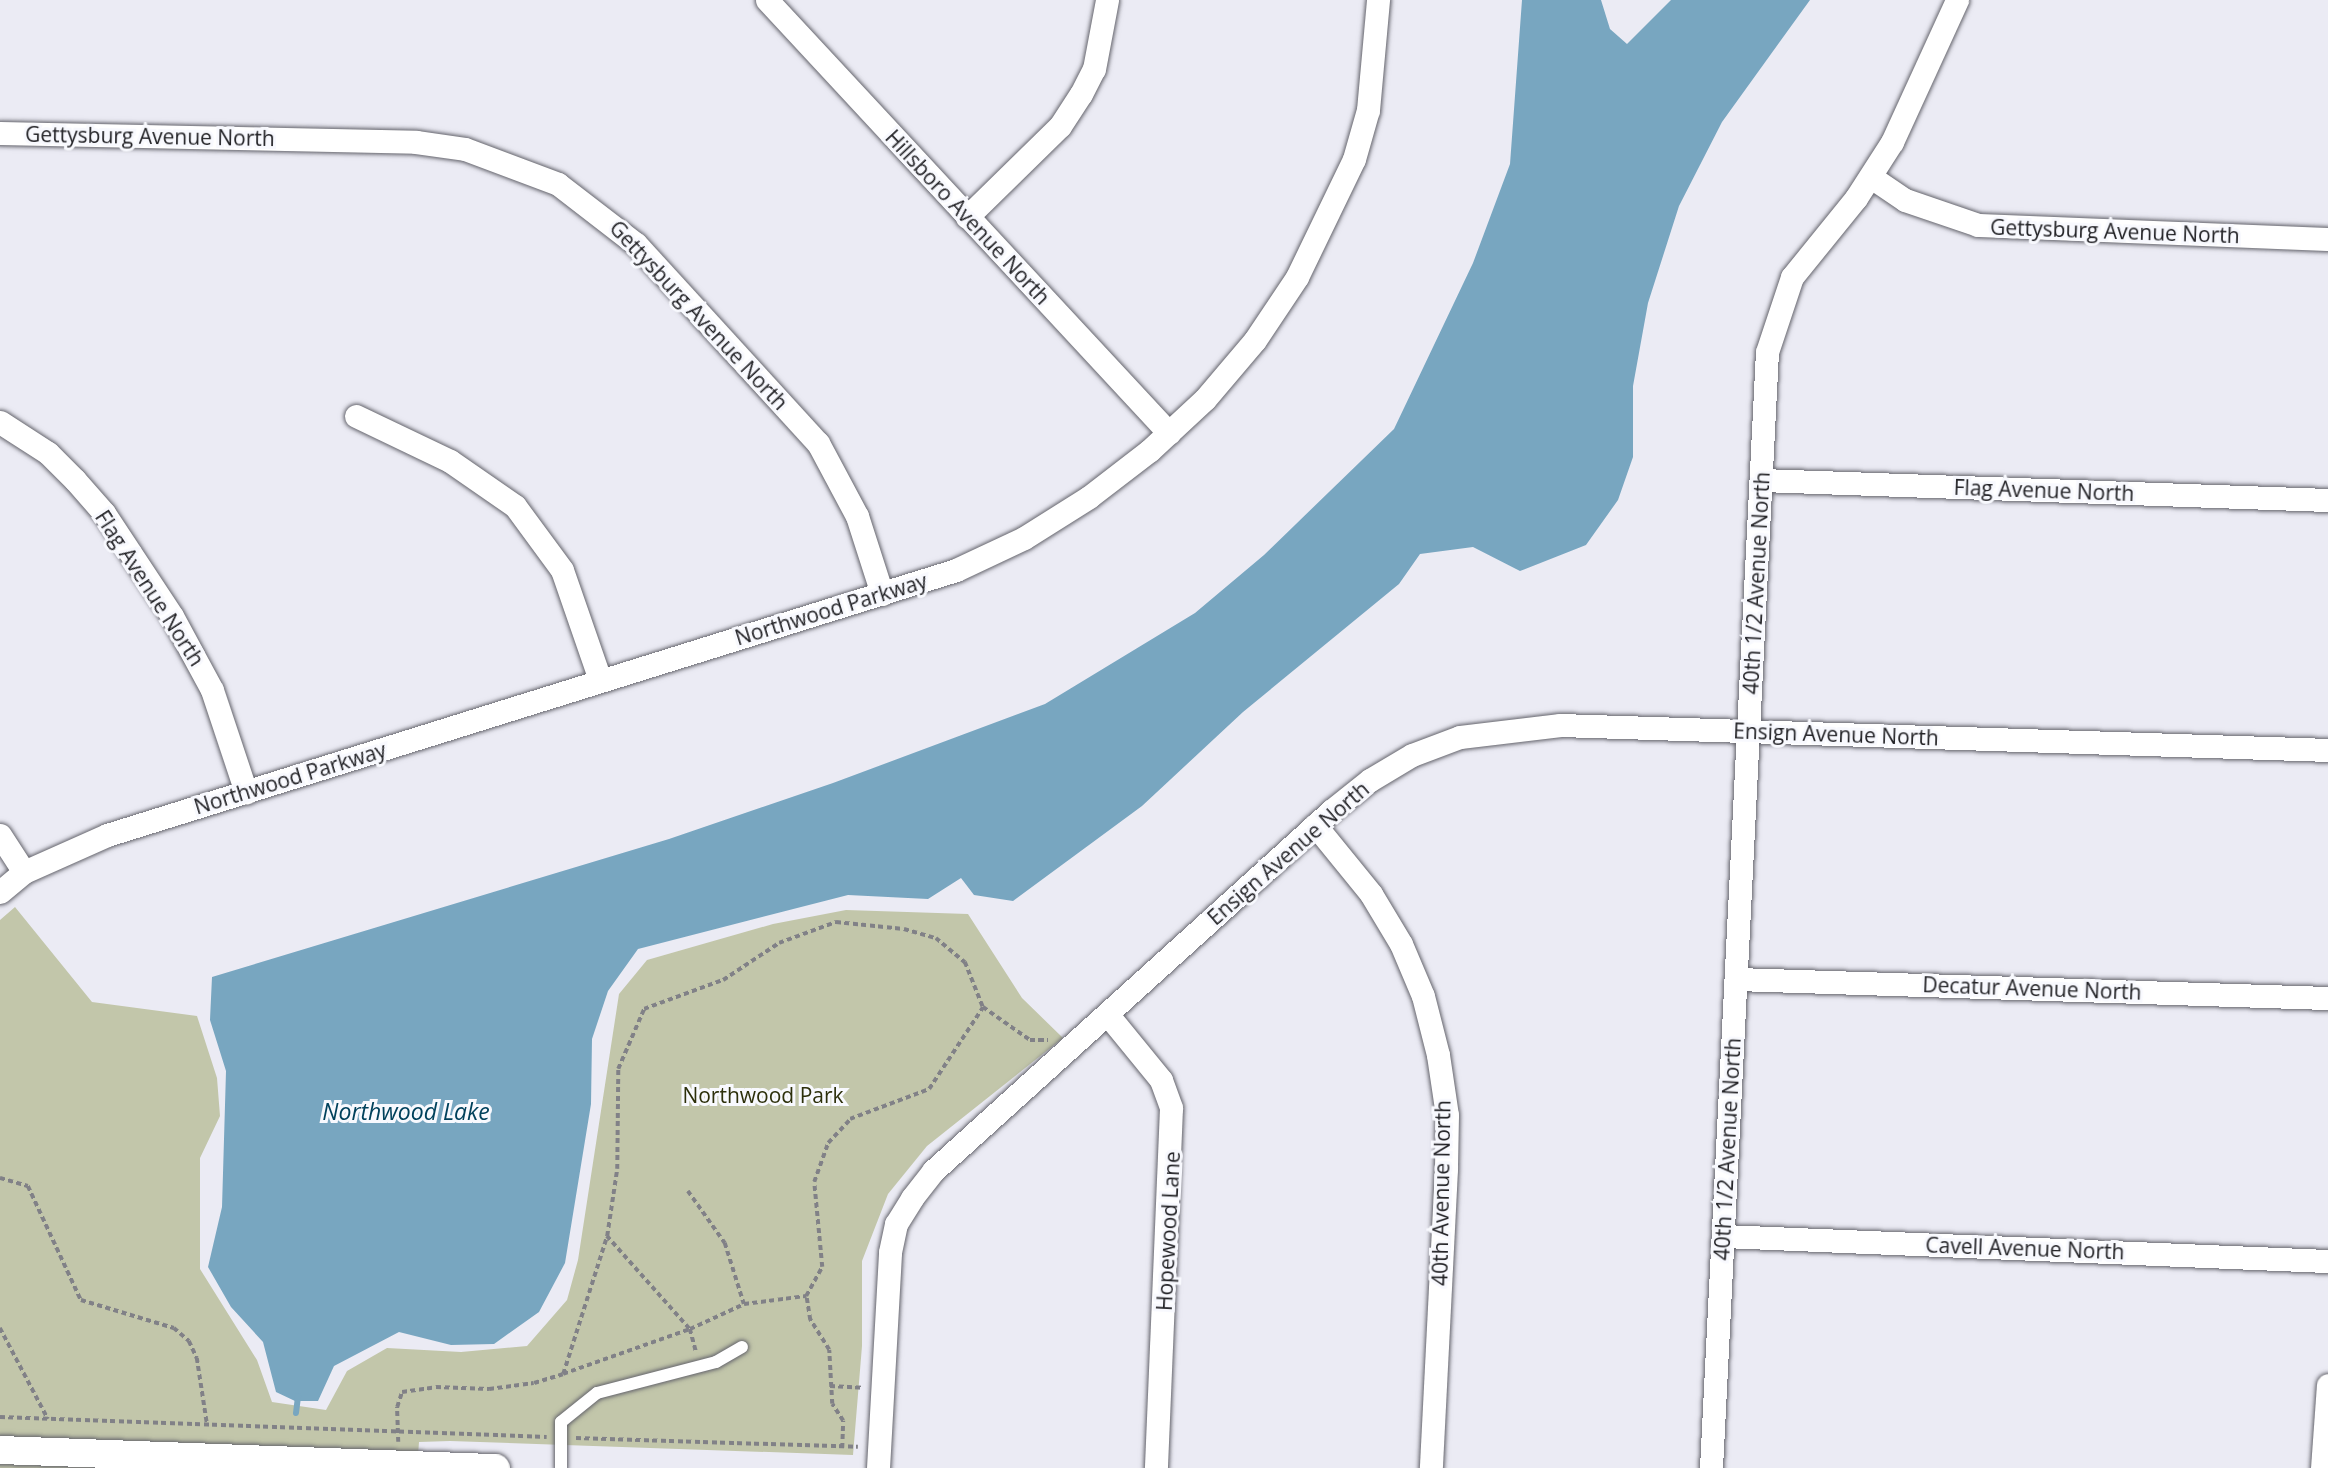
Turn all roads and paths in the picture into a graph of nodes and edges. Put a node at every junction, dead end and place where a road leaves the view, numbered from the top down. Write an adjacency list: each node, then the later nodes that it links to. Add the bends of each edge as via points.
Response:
1 (768, 0): 7 (street, Hillsboro Avenue North)
2 (1107, 0): 7 (street, via 1103,38 1081,94 1060,126)
3 (1378, 0): 11 (street, Northwood Parkway, via 1368,110 1332,209 1297,277 1255,340)
4 (1956, 0): 6 (street, 40th 1/2 Avenue North, via 1917,92)
5 (0, 133): 14 (street, Gettysburg Avenue North, via 416,142 465,149 558,184 636,244 818,443 857,516)
6 (1871, 177): 8 (street, Gettysburg Avenue North, via 1905,200 1978,225); 12 (street, 40th 1/2 Avenue North, via 1792,277 1777,313 1767,352)
7 (967, 217): 11 (street, Hillsboro Avenue North)
8 (2328, 239)
9 (356, 416): 15 (street, via 450,461 515,506 562,570)
10 (0, 422): 18 (street, Flag Avenue North, via 48,453 127,548 196,656)
11 (1169, 433): 14 (street, Northwood Parkway, via 1089,497 1024,538 956,570)
12 (1761, 480): 13 (street, Flag Avenue North); 16 (street, 40th 1/2 Avenue North)
13 (2328, 500)
14 (882, 594): 15 (street, Northwood Parkway)
15 (600, 680): 18 (street, Northwood Parkway)
16 (1749, 731): 17 (street, Ensign Avenue North); 19 (street, Ensign Avenue North, via 1560,725 1460,737 1412,755 1370,780); 23 (street, 40th 1/2 Avenue North)
17 (2328, 750)
18 (246, 792): 21 (street, Northwood Parkway, via 107,835)
19 (1315, 825): 26 (street, Ensign Avenue North); 56 (street, 40th Avenue North, via 1371,894 1401,944 1423,996 1438,1055 1447,1115)
20 (0, 835): 21 (street)
21 (24, 872): 22 (street, Northwood Parkway)
22 (0, 892)
23 (1736, 979): 24 (street, Decatur Avenue North); 31 (street, 40th 1/2 Avenue North)
24 (2328, 998)
25 (982, 1007): 27 (path, via 1030,1040 1051,1040); 30 (path, via 965,962 936,938 904,929 836,922 779,943 723,981 644,1009 618,1069 617,1169); 33 (path, via 929,1090 850,1119 828,1143 814,1182 822,1267)
26 (1108, 1015): 27 (street, Ensign Avenue North); 55 (street, Hopewood Lane, via 1161,1080 1171,1108)
27 (1063, 1055): 42 (street, Ensign Avenue North, via 933,1171 896,1224 887,1286)
28 (0, 1178): 45 (path, via 28,1186 81,1300 174,1328 189,1341 197,1358)
29 (688, 1191): 34 (path, via 725,1243)
30 (607, 1236): 36 (path); 39 (path)
31 (1723, 1236): 32 (street, Cavell Avenue North); 57 (street, 40th 1/2 Avenue North)
32 (2328, 1261)
33 (806, 1296): 34 (path); 41 (path, via 810,1320 829,1350)
34 (744, 1304): 36 (path)
35 (0, 1328): 44 (path)
36 (690, 1329): 38 (path); 39 (path)
37 (742, 1347): 38 (lane)
38 (700, 1366): 47 (lane, via 597,1393 561,1422)
39 (563, 1374): 46 (path, via 500,1387 402,1392)
40 (2328, 1385): 58 (street)
41 (830, 1387): 42 (path); 48 (path, via 832,1404 844,1421)
42 (882, 1389): 50 (street, Ensign Avenue North)
43 (0, 1417): 44 (path)
44 (48, 1419): 45 (path)
45 (207, 1423): 46 (path)
46 (396, 1430): 47 (path)
47 (561, 1438): 48 (path); 54 (lane)
48 (842, 1448): 50 (path)
49 (0, 1450): 51 (street)
50 (878, 1457)
51 (168, 1462): 52 (street)
52 (434, 1467): 53 (street)
53 (496, 1468)
54 (561, 1468)
55 (1156, 1468)
56 (1431, 1468)
57 (1711, 1468)
58 (2322, 1468)

